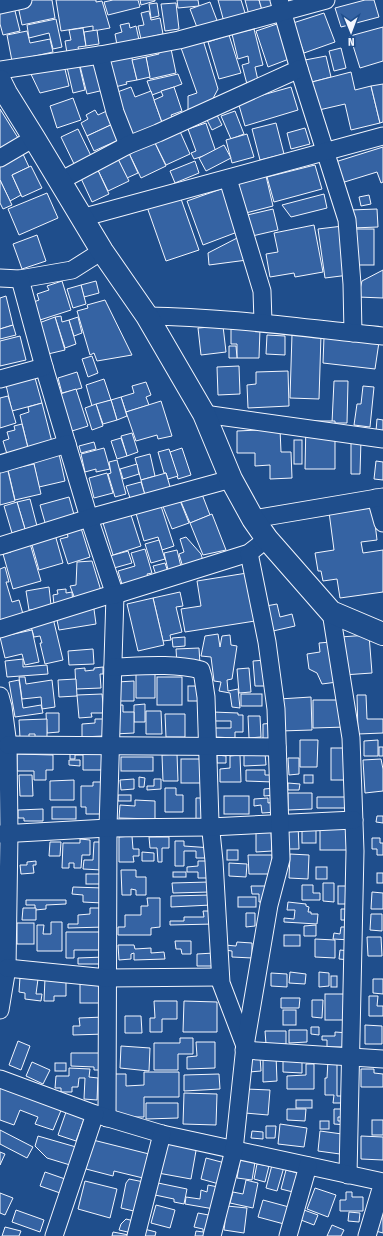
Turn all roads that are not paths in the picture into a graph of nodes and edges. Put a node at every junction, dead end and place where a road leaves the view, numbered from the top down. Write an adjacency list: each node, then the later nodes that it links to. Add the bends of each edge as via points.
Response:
1 (23, 0): 3 (street)
2 (326, 0): 4 (street)
3 (0, 5)
4 (280, 6): 5 (street, via 179,40); 6 (street)
5 (100, 55): 7 (street); 11 (street, via 114,112)
6 (299, 68): 11 (street); 12 (street)
7 (0, 70)
8 (2, 91): 10 (main road)
9 (383, 136): 12 (street)
10 (34, 138): 13 (street); 15 (main road)
11 (128, 145): 15 (street)
12 (325, 152): 14 (street); 22 (street, via 347,220)
13 (0, 158)
14 (228, 178): 16 (street); 21 (street, via 262,291)
15 (60, 181): 16 (main road)
16 (81, 218): 17 (main road)
17 (102, 251): 19 (street, via 72,270); 20 (main road)
18 (0, 278): 19 (street)
19 (20, 279): 24 (street)
20 (148, 316): 21 (street); 26 (main road)
21 (263, 322): 22 (street)
22 (353, 332): 23 (street)
23 (383, 336)
24 (44, 367): 25 (street); 28 (street)
25 (0, 379)
26 (204, 414): 27 (street); 30 (main road)
27 (383, 439)
28 (67, 444): 29 (street); 32 (street)
29 (0, 464)
30 (232, 478): 32 (street); 33 (main road)
31 (380, 498): 33 (street); 34 (street)
32 (88, 518): 36 (street); 38 (street)
33 (253, 519): 35 (main road)
34 (383, 523)
35 (267, 539): 37 (street); 39 (main road)
36 (0, 546)
37 (249, 553): 38 (street); 47 (street, via 267,642 276,709)
38 (115, 596): 40 (street, via 106,596); 42 (street)
39 (331, 612): 41 (main road); 48 (street, via 350,738)
40 (0, 629)
41 (383, 634)
42 (113, 667): 45 (street); 46 (street, via 159,666 201,670 206,697)
43 (0, 696): 44 (street)
44 (8, 745): 45 (street); 52 (street)
45 (110, 746): 46 (street); 51 (street)
46 (207, 747): 47 (street); 50 (street)
47 (277, 747): 49 (street)
48 (354, 820): 49 (street); 59 (street, via 356,851)
49 (280, 823): 50 (street); 58 (street, via 281,859 269,905)
50 (210, 827): 51 (street); 55 (street)
51 (108, 828): 52 (street); 56 (street)
52 (5, 834): 53 (street)
53 (4, 942): 54 (street)
54 (7, 968): 56 (street); 57 (street)
55 (220, 977): 56 (street); 58 (street)
56 (107, 978): 62 (street)
57 (0, 1010)
58 (244, 1048): 59 (street); 64 (street)
59 (351, 1057): 60 (street); 66 (street)
60 (383, 1059)
61 (0, 1078): 62 (street)
62 (101, 1116): 63 (street); 67 (street)
63 (162, 1134): 64 (street); 68 (street)
64 (234, 1150): 65 (street); 69 (street)
65 (308, 1166): 66 (street); 70 (street)
66 (348, 1175): 71 (street, via 383,1182)
67 (54, 1236)
68 (136, 1236)
69 (212, 1236)
70 (288, 1236)
71 (368, 1236)

